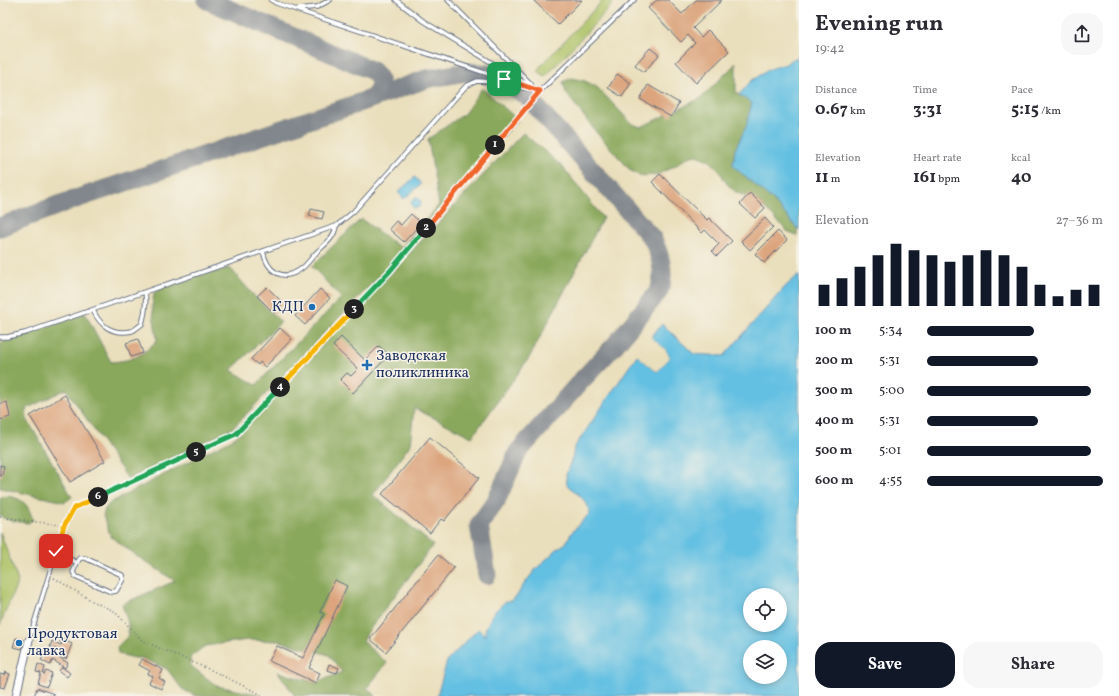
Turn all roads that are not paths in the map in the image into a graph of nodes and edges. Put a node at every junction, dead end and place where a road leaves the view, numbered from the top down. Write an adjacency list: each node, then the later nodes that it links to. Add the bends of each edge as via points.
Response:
1 (271, 0): 6 (lane)
2 (330, 0): 6 (lane, via 317,7)
3 (396, 0): 7 (lane, via 423,21)
4 (448, 0): 7 (lane, via 523,77)
5 (634, 0): 7 (lane)
6 (295, 10): 7 (lane)
7 (540, 91): 8 (lane, via 493,82 477,81 466,86 353,212); 13 (lane, via 390,271 236,434 74,508 64,526)
8 (336, 226): 9 (lane); 9 (lane, via 334,235 294,273 286,275 272,270 265,262)
9 (263, 251): 10 (lane)
10 (145, 292): 11 (lane); 11 (lane, via 146,305 142,324 133,331 106,328)
11 (93, 310): 12 (lane, via 25,333)
12 (0, 337)
13 (56, 551): 14 (lane); 15 (lane)
14 (77, 563): 14 (lane, via 73,572 75,576 112,592 116,591 123,579 122,575 85,558 80,558)
15 (29, 640): 16 (street)
16 (16, 696)

